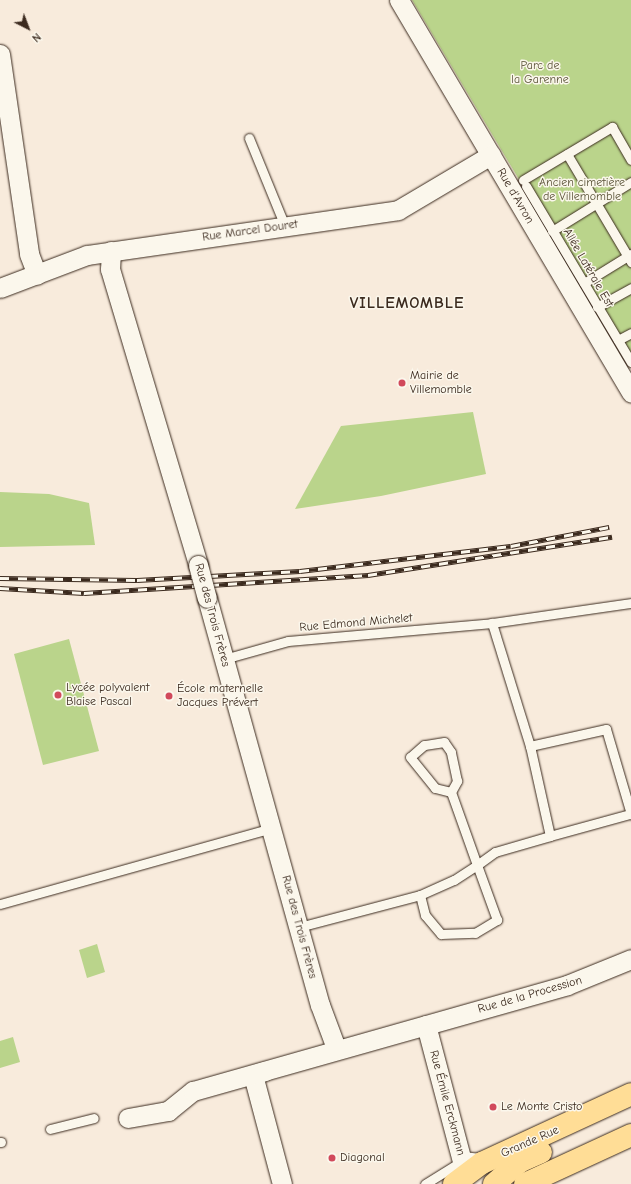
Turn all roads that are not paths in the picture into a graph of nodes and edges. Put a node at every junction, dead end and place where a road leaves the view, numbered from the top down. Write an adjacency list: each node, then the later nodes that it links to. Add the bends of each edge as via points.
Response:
1 (399, 0): 5 (street, Rue d'Avron)
2 (0, 54): 13 (street, via 29,254)
3 (249, 138): 9 (lane)
4 (567, 154): 6 (lane, via 612,127); 8 (lane); 10 (lane, Allée Latérale Est, via 524,183)
5 (491, 155): 9 (street, Rue Marcel Douret, via 398,210); 21 (street, Rue d'Avron)
6 (631, 160)
7 (631, 182): 8 (lane)
8 (596, 204): 10 (lane); 12 (lane)
9 (285, 226): 11 (street, Rue Marcel Douret)
10 (552, 230): 14 (lane, Allée Latérale Est)
11 (110, 251): 13 (street, Rue Marcel Douret, via 67,261); 24 (street, Rue des Trois Frères, bridge, via 110,269)
12 (630, 257): 14 (lane)
13 (37, 275): 15 (street, Rue Marcel Douret)
14 (584, 283): 17 (lane, Allée Latérale Est)
15 (0, 288)
16 (631, 288): 17 (lane)
17 (597, 307): 19 (lane, Allée Latérale Est)
18 (631, 333): 19 (lane)
19 (618, 340): 20 (lane, Allée Latérale Est)
20 (631, 362)
21 (631, 392)
22 (631, 603): 23 (lane, Rue Edmond Michelet)
23 (492, 623): 24 (lane, Rue Edmond Michelet, via 288,641); 25 (lane)
24 (224, 659): 28 (street, Rue des Trois Frères)
25 (530, 746): 27 (lane, via 606,729); 29 (lane)
26 (452, 792): 26 (lane, via 457,781 451,752 444,742 424,745 410,757 435,788); 30 (lane)
27 (630, 814): 29 (lane)
28 (272, 828): 32 (lane); 33 (street, Rue des Trois Frères)
29 (550, 836): 30 (lane, via 495,852)
30 (477, 865): 31 (lane, via 454,880); 31 (lane, via 497,920 475,933 441,934 425,915)
31 (420, 895): 33 (lane)
32 (0, 904)
33 (299, 927): 36 (street, Rue des Trois Frères)
34 (631, 959): 35 (street, Rue de la Procession, via 573,983)
35 (426, 1025): 36 (street, Rue de la Procession); 37 (street, Rue de la Procession); 44 (street, Rue Émile Erckmann)
36 (336, 1048): 37 (street, Rue de la Procession)
37 (253, 1075): 41 (street, Rue de la Procession, via 192,1091 168,1111); 45 (street)
38 (631, 1094): 44 (main road, Grande Rue)
39 (631, 1110): 48 (main road, Grande Rue, via 519,1162)
40 (94, 1118): 42 (lane)
41 (128, 1118)
42 (50, 1129)
43 (631, 1135): 49 (main road)
44 (472, 1162): 46 (lane); 47 (main road, Grande Rue)
45 (282, 1184)
46 (425, 1184)
47 (454, 1184)
48 (494, 1184)
49 (525, 1184)

